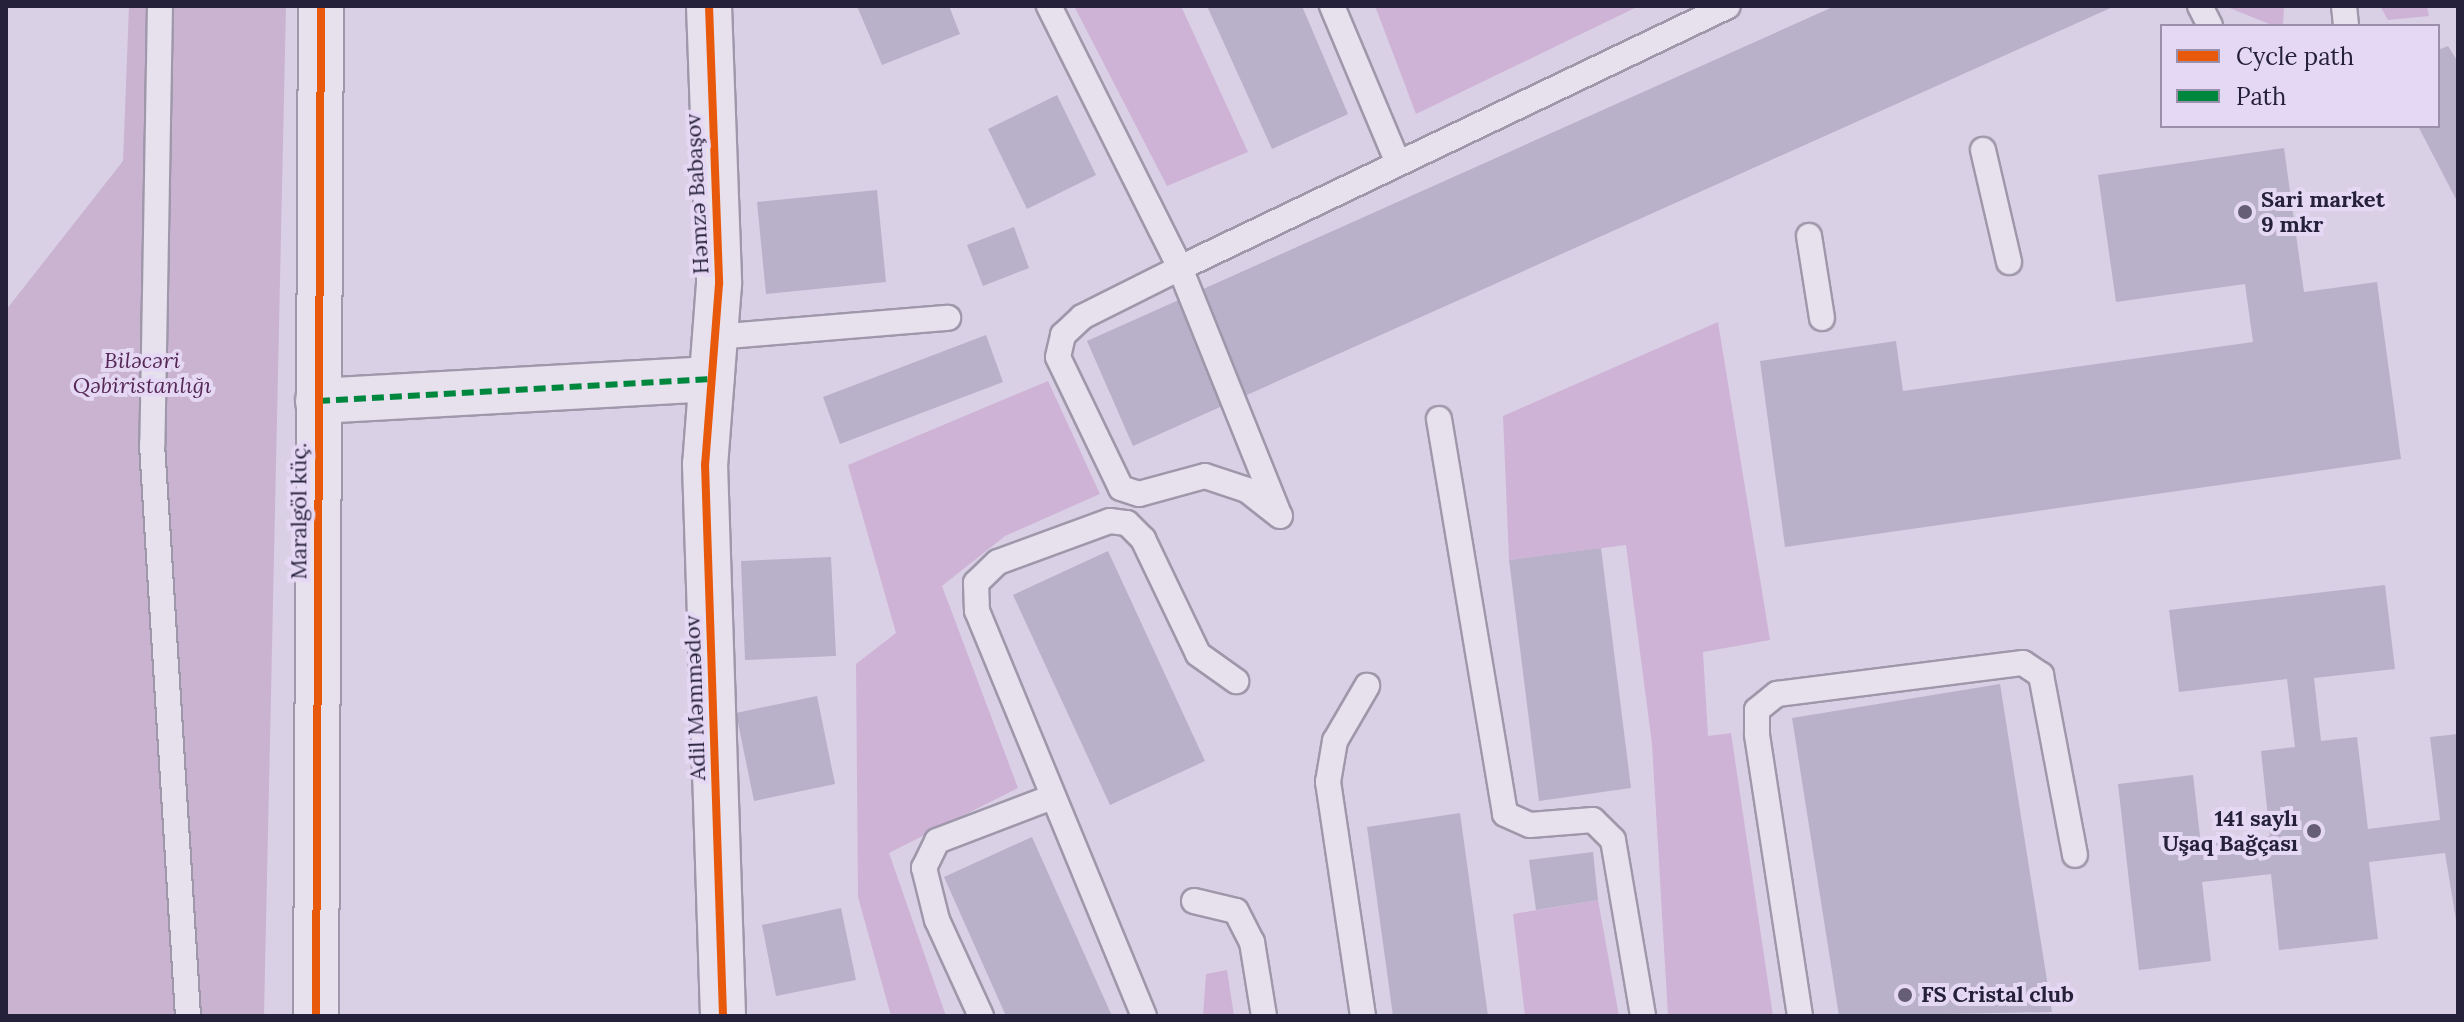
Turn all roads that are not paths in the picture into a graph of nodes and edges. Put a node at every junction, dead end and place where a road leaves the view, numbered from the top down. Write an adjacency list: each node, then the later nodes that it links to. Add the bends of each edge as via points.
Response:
1 (160, 6): 24 (lane, via 152,444)
2 (321, 6): 17 (street, Maralgöl küç.)
3 (709, 6): 16 (street, Həmzə Babaşov)
4 (1049, 6): 13 (lane)
5 (1332, 6): 10 (lane)
6 (1728, 6): 10 (lane)
7 (2200, 6): 8 (lane)
8 (2209, 24)
9 (1983, 150): 12 (lane)
10 (1398, 163): 13 (lane)
11 (1809, 236): 15 (lane)
12 (2009, 262)
13 (1180, 268): 13 (lane, via 1082,317 1063,335 1058,357 1121,488 1139,494 1205,476 1247,490 1280,516)
14 (948, 318): 16 (lane)
15 (1822, 318)
16 (713, 358): 17 (street); 26 (street, Adil Məmmədov, via 705,464)
17 (318, 401): 25 (street, Maralgöl küç.)
18 (1439, 419): 31 (lane, via 1505,814 1530,825 1593,820 1613,840)
19 (1236, 681): 21 (lane, via 1198,654 1143,539 1127,523 1110,521 998,562 976,583 977,611)
20 (1367, 686): 30 (lane, via 1335,741 1328,782)
21 (1052, 797): 27 (lane, via 937,841 924,868 937,920); 28 (lane)
22 (2075, 855): 32 (lane, via 2041,675 2023,663 1777,694 1757,710 1757,734)
23 (1194, 901): 29 (lane, via 1236,911 1252,942)
24 (188, 1016)
25 (316, 1016)
26 (723, 1016)
27 (981, 1016)
28 (1144, 1016)
29 (1264, 1016)
30 (1363, 1016)
31 (1643, 1016)
32 (1800, 1016)

